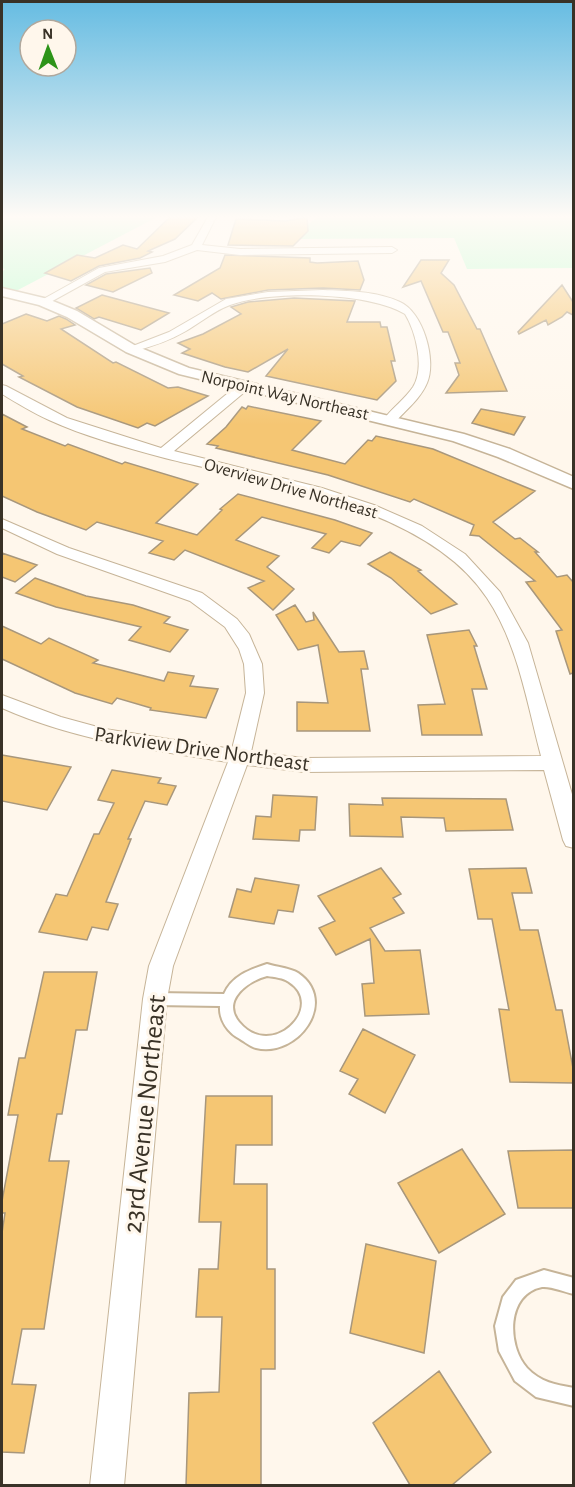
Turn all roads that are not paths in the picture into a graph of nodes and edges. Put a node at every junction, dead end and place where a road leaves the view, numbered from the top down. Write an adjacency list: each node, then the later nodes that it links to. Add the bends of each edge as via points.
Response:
1 (72, 286): 3 (street)
2 (2, 292): 3 (street, Norpoint Way Northeast)
3 (43, 302): 4 (street, Norpoint Way Northeast, via 83,319)
4 (131, 349): 5 (street, Norpoint Way Northeast, via 184,371); 7 (street, via 176,333 223,304 242,298 344,294 380,299 410,313 425,355 425,378)
5 (243, 387): 7 (street, Norpoint Way Northeast); 8 (street)
6 (2, 389): 8 (street, Overview Drive Northeast, via 62,421)
7 (390, 419): 9 (street, Norpoint Way Northeast, via 487,446)
8 (163, 453): 13 (street, Overview Drive Northeast, via 362,505 420,530 450,549 477,572 510,619)
9 (573, 484)
10 (2, 523): 12 (street, 23rd Avenue Northeast, via 63,550 196,597 231,623 248,649 255,693)
11 (2, 701): 12 (street, Parkview Drive Northeast, via 102,737)
12 (240, 757): 13 (street, Parkview Drive Northeast, via 304,765); 15 (street, 23rd Avenue Northeast, via 161,966)
13 (552, 763): 14 (street, Overview Drive Northeast)
14 (573, 840)
15 (155, 999): 16 (lane); 19 (street, 23rd Avenue Northeast)
16 (227, 1000): 16 (lane, via 232,988 253,972 280,971 302,985 309,1009 306,1020 294,1034 276,1042 263,1042 250,1039 231,1023)
17 (573, 1286): 18 (lane, via 546,1278 531,1281 513,1294 502,1318 503,1339 522,1377 539,1390 558,1397)
18 (573, 1397)
19 (107, 1485)

